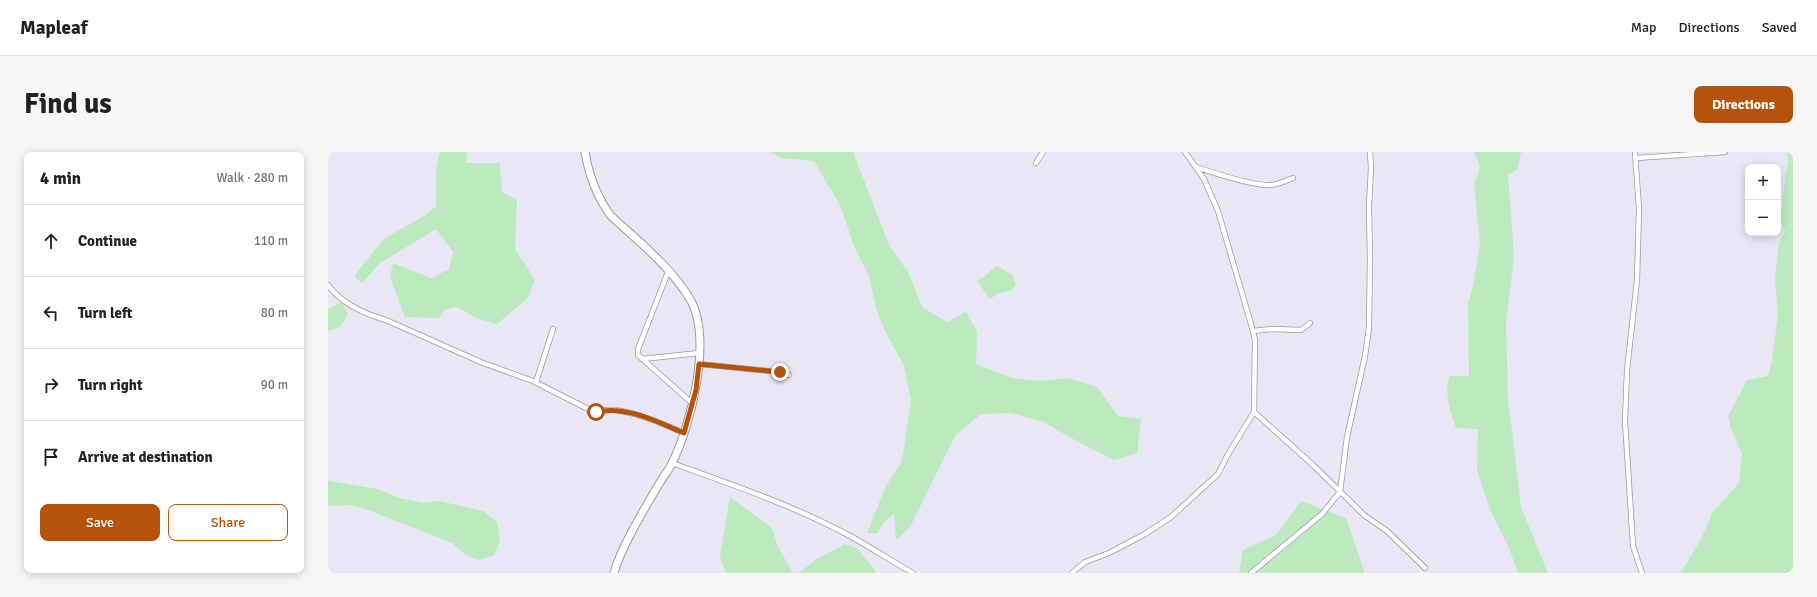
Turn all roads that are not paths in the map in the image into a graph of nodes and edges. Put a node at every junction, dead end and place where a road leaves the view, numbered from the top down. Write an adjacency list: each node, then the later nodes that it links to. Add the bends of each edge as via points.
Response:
1 (585, 152): 11 (street, via 589,176 604,207)
2 (1043, 152): 8 (street)
3 (1186, 152): 9 (street)
4 (1370, 152): 25 (street, via 1369,328)
5 (1635, 152): 7 (street)
6 (1724, 152): 7 (street)
7 (1636, 158): 31 (street, via 1639,209 1638,280 1626,370 1625,402 1633,546)
8 (1036, 164)
9 (1196, 167): 10 (street, via 1226,177 1266,185 1278,184); 15 (street, via 1208,186 1218,211)
10 (1292, 178)
11 (668, 272): 16 (street, via 691,301 698,322); 17 (street, via 638,349 638,355)
12 (328, 285): 20 (street, via 348,303 375,317)
13 (1310, 323): 15 (street, via 1301,330)
14 (553, 329): 20 (street)
15 (1253, 331): 22 (street)
16 (699, 353): 17 (street); 18 (street)
17 (642, 359): 21 (street)
18 (699, 364): 19 (street); 21 (street)
19 (789, 375)
20 (536, 382): 23 (street, via 590,410 616,410)
21 (692, 403): 23 (street)
22 (1254, 412): 25 (street); 29 (street, via 1218,474 1171,517 1139,537 1085,562)
23 (684, 433): 24 (street)
24 (672, 463): 27 (street); 28 (street, via 789,507 852,537)
25 (1340, 492): 26 (street, via 1364,515 1388,530); 30 (street, via 1322,514)
26 (1425, 568)
27 (614, 573)
28 (913, 573)
29 (1072, 573)
30 (1251, 573)
31 (1642, 573)

